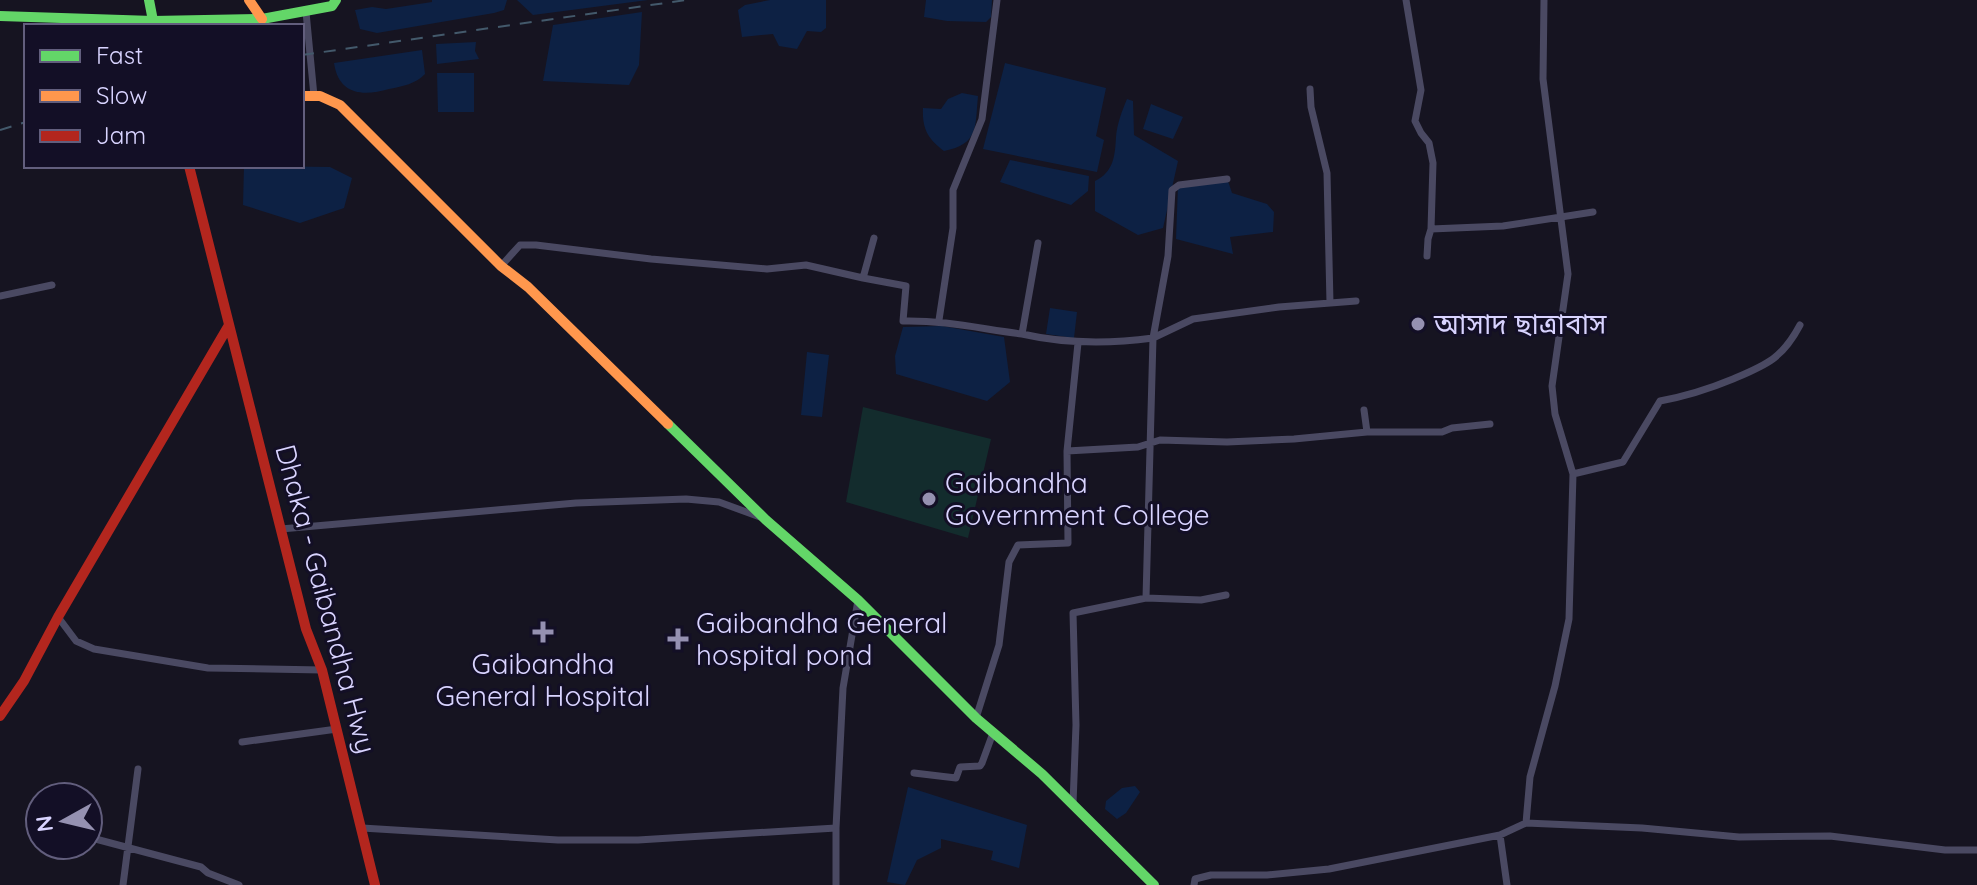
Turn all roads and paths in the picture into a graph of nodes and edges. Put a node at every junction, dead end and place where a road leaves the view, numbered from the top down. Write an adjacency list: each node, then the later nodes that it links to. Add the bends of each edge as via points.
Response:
1 (149, 0): 10 (main road)
2 (249, 0): 9 (main road)
3 (336, 0): 7 (main road, via 332,6)
4 (997, 0): 28 (street, via 982,119 953,190 953,228)
5 (1406, 0): 18 (street, via 1421,90 1415,121 1429,143 1433,163)
6 (1544, 0): 17 (street, via 1543,79)
7 (306, 12): 9 (main road); 13 (street)
8 (0, 16): 10 (main road)
9 (262, 19): 10 (main road)
10 (154, 23)
11 (1310, 89): 27 (street, via 1327,173)
12 (304, 96): 13 (main road)
13 (314, 96): 22 (main road, via 340,105)
14 (190, 168): 29 (main road, Dhaka - Gaibandha Hwy)
15 (1227, 179): 32 (street, via 1172,190 1168,256)
16 (1593, 212): 17 (street)
17 (1560, 218): 18 (street); 39 (street, via 1568,274 1552,386)
18 (1431, 229): 21 (street)
19 (874, 238): 23 (street)
20 (1038, 243): 31 (street)
21 (1427, 256)
22 (501, 266): 23 (street, via 520,245 536,245 767,269 806,265); 40 (main road)
23 (863, 278): 28 (street, via 906,286 903,321)
24 (52, 285): 25 (street)
25 (0, 296)
26 (1356, 301): 27 (street)
27 (1330, 303): 32 (street, via 1193,319)
28 (939, 320): 31 (street)
29 (229, 325): 41 (main road, Dhaka - Gaibandha Hwy); 45 (main road)
30 (1800, 325): 39 (street, via 1790,344 1767,365 1721,386 1660,401 1623,462)
31 (1022, 334): 33 (street)
32 (1153, 338): 33 (street); 37 (street)
33 (1078, 343): 38 (street)
34 (1364, 410): 36 (street)
35 (1490, 424): 36 (street, via 1442,432)
36 (1367, 432): 37 (street)
37 (1149, 443): 38 (street); 43 (street)
38 (1067, 451): 48 (street, via 1068,543 1018,545 1009,562 999,645)
39 (1573, 474): 55 (street, via 1569,619 1530,777)
40 (766, 520): 41 (street, via 719,502 686,499 576,503); 44 (main road)
41 (281, 529): 46 (main road, Dhaka - Gaibandha Hwy)
42 (1226, 595): 43 (street, via 1201,600)
43 (1146, 598): 54 (street, via 1073,613)
44 (858, 600): 48 (main road); 57 (street, via 843,688)
45 (58, 617): 46 (street, via 76,641 94,649 208,668); 47 (main road)
46 (322, 670): 49 (main road, Dhaka - Gaibandha Hwy)
47 (0, 716)
48 (976, 718): 50 (main road)
49 (337, 729): 51 (street); 56 (main road, Dhaka - Gaibandha Hwy)
50 (993, 733): 53 (street, via 980,766 960,767 956,778); 54 (main road)
51 (242, 742)
52 (138, 769): 60 (street)
53 (914, 773)
54 (1073, 806): 66 (main road)
55 (1526, 823): 58 (street); 61 (street, via 1739,837 1830,836)
56 (362, 828): 57 (street, via 558,840); 64 (main road, Dhaka - Gaibandha Hwy)
57 (836, 828): 65 (street)
58 (1500, 835): 67 (street, via 1329,869 1211,875 1195,879); 68 (street)
59 (104, 842): 60 (street)
60 (127, 848): 62 (street); 63 (street, via 201,867)
61 (1977, 850)
62 (123, 885)
63 (239, 885)
64 (375, 885)
65 (836, 885)
66 (1154, 885)
67 (1194, 885)
68 (1507, 885)

